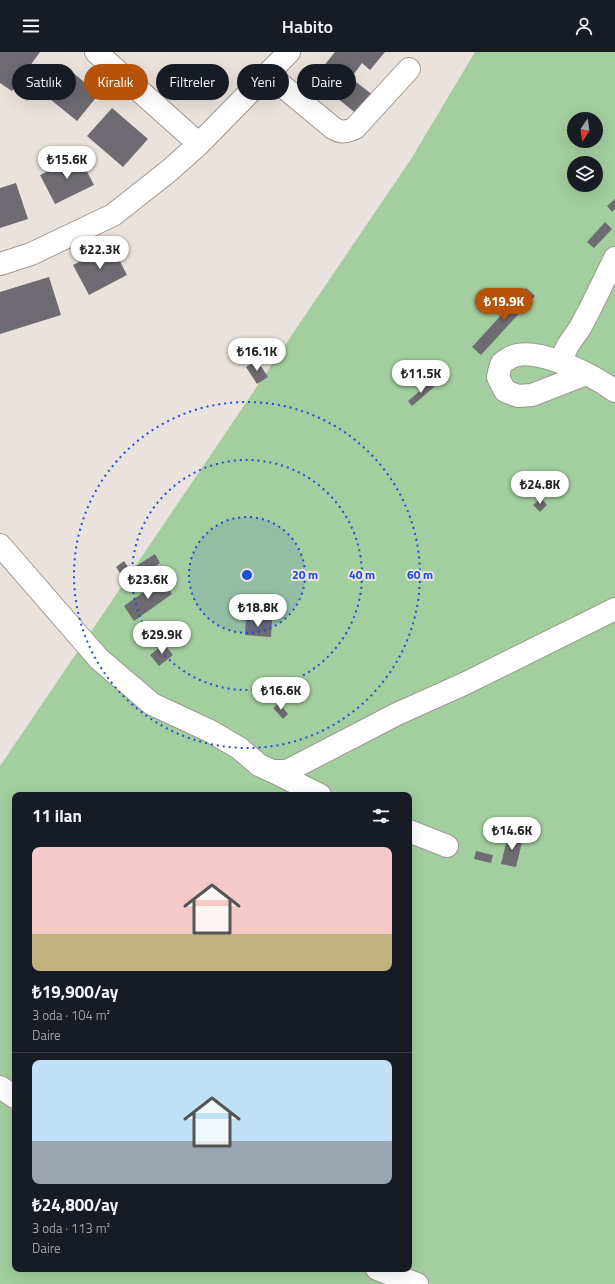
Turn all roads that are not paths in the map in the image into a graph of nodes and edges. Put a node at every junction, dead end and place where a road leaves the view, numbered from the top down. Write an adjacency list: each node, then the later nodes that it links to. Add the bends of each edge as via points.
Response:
1 (96, 52): 7 (street)
2 (289, 52): 3 (street)
3 (278, 64)
4 (409, 69): 5 (street, via 355,128 347,132 337,131)
5 (289, 91)
6 (242, 100): 7 (street)
7 (199, 144): 9 (street, via 113,215 31,254)
8 (615, 258): 10 (street)
9 (0, 264)
10 (560, 362): 11 (street); 11 (street, via 535,355 514,355 502,363 498,377 505,391 518,396 532,395)
11 (586, 374): 12 (street)
12 (615, 391)
13 (0, 545): 15 (street, via 99,659 152,704 210,731 239,748 259,765)
14 (615, 610): 15 (street, via 397,714 287,771)
15 (272, 771): 16 (street)
16 (314, 792)
17 (412, 832): 18 (street)
18 (447, 846)
19 (0, 1086): 20 (street)
20 (12, 1094)
21 (385, 1272): 22 (street)
22 (417, 1284)

